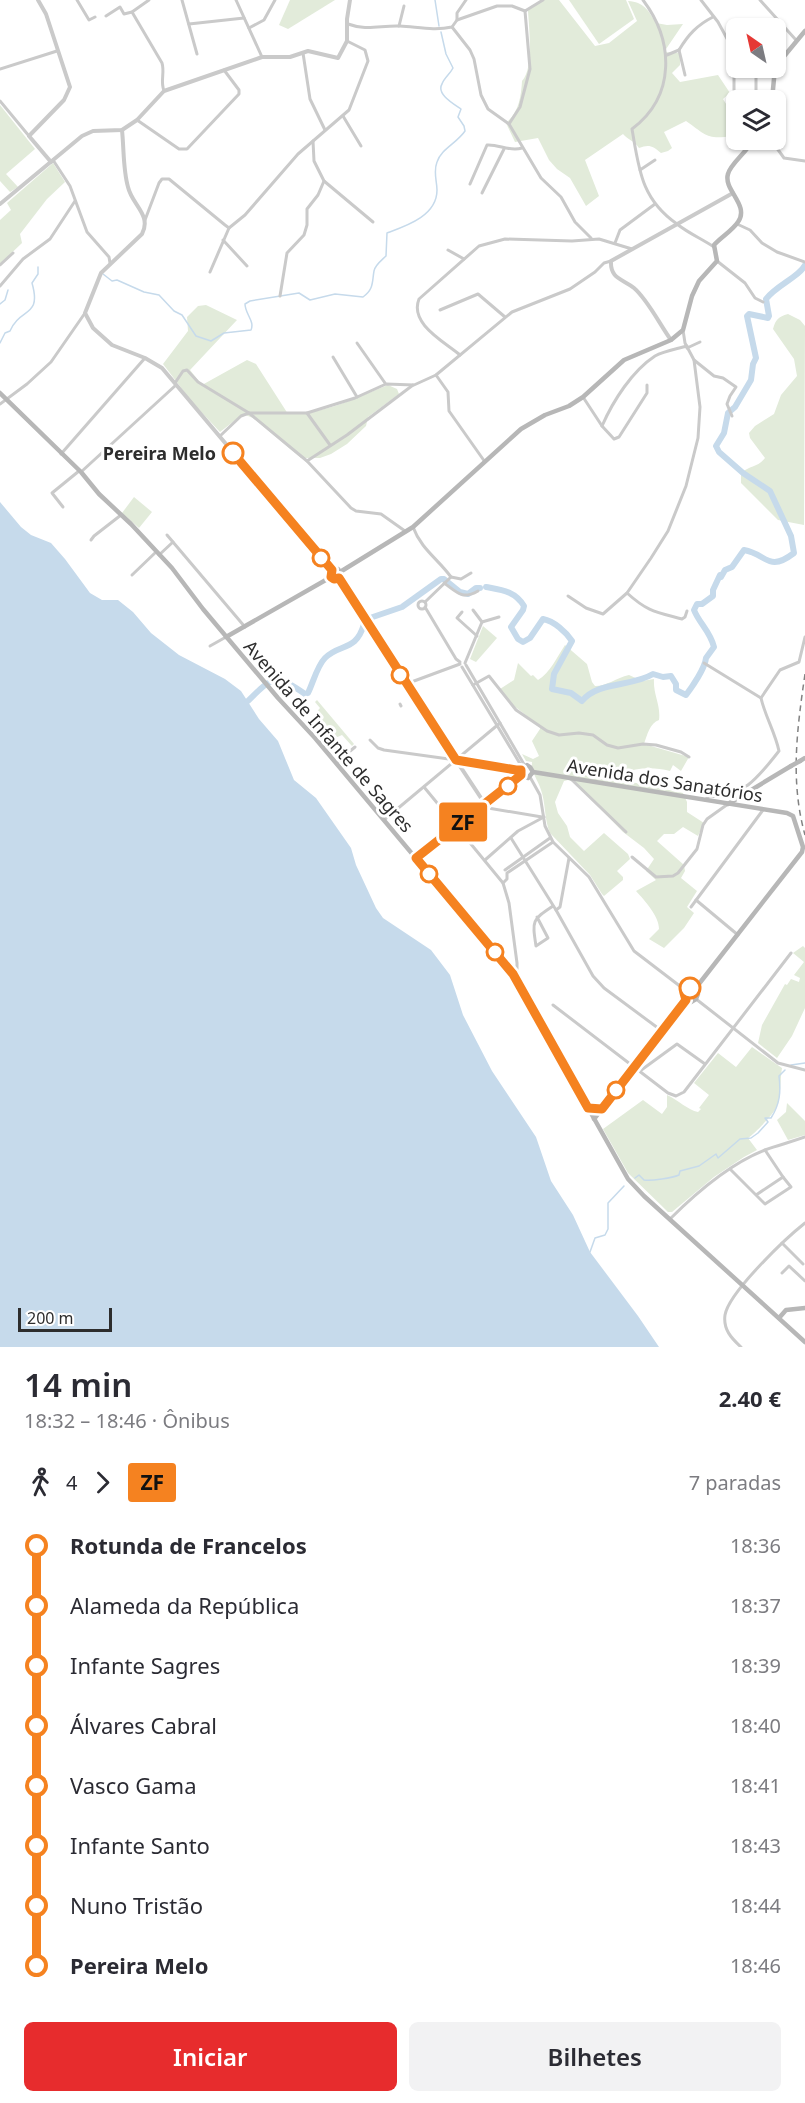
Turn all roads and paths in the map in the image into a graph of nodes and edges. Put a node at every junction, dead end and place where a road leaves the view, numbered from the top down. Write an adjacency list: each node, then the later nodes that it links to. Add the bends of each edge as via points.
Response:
1 (38, 0): 31 (street)
2 (77, 0): 17 (street, via 89,20)
3 (149, 0): 15 (street)
4 (182, 0): 21 (street)
5 (236, 0): 19 (street)
6 (275, 0): 25 (street, via 264,20)
7 (350, 0): 22 (street)
8 (466, 0): 20 (street)
9 (543, 0): 14 (street)
10 (643, 0): 35 (street, via 657,20)
11 (701, 0): 18 (street)
12 (760, 0): 28 (street)
13 (405, 6): 23 (street)
14 (525, 11): 20 (street, via 497,6); 44 (street, via 530,69 520,107)
15 (132, 12): 16 (street, via 124,14 120,7); 40 (street, via 162,63)
16 (106, 16)
17 (95, 17)
18 (713, 17): 27 (street); 30 (street, via 688,35)
19 (245, 18): 21 (street); 25 (street)
20 (457, 20): 24 (street)
21 (189, 24): 34 (street)
22 (348, 24): 23 (street); 29 (street)
23 (399, 26): 24 (street, via 434,30)
24 (452, 27): 44 (street, via 474,59 484,103)
25 (249, 28): 36 (street)
26 (805, 31): 28 (main road)
27 (726, 39)
28 (795, 40): 32 (main road)
29 (347, 41): 33 (street, via 338,58 318,52); 42 (street, via 365,50 368,61 352,104)
30 (679, 50): 35 (street); 39 (street)
31 (57, 51): 37 (street); 47 (street, via 69,91)
32 (786, 52)
33 (303, 53): 36 (street); 46 (street, via 310,99)
34 (197, 54)
35 (666, 56): 57 (street, via 665,76 654,104 632,129)
36 (262, 57): 38 (street)
37 (0, 69)
38 (224, 70): 40 (street); 43 (street, via 239,94 187,149 179,149)
39 (685, 75)
40 (164, 91): 43 (street)
41 (0, 101): 47 (street)
42 (343, 116): 46 (street); 49 (street)
43 (137, 120): 45 (street)
44 (509, 124): 50 (street)
45 (122, 130): 55 (street, via 87,133); 65 (street, via 127,185)
46 (325, 130): 48 (street)
47 (29, 136): 55 (street)
48 (313, 141): 58 (street, via 314,161); 69 (street)
49 (361, 146)
50 (522, 148): 51 (street); 70 (street, via 541,178)
51 (504, 149): 59 (street, via 487,145); 60 (street)
52 (748, 150): 61 (main road, via 728,171 728,184)
53 (778, 150): 56 (street, via 784,158)
54 (655, 160): 57 (street)
55 (52, 161): 62 (street); 63 (street)
56 (805, 161)
57 (640, 170): 64 (street)
58 (324, 181): 66 (street); 88 (street, via 307,209 304,235 287,253)
59 (471, 184)
60 (482, 193)
61 (734, 193): 67 (main road, via 740,211); 68 (street)
62 (76, 200): 77 (street, via 87,232); 87 (street, via 50,239 23,260)
63 (0, 204)
64 (655, 204): 68 (street); 72 (street, via 620,230)
65 (146, 220): 69 (street, via 159,183 169,179); 78 (street, via 142,234)
66 (373, 222)
67 (737, 224): 73 (main road); 82 (street, via 777,252)
68 (678, 225): 73 (street); 75 (street)
69 (229, 228): 71 (street)
70 (592, 239): 72 (street); 79 (street, via 505,239 479,246)
71 (223, 240): 85 (street); 86 (street)
72 (615, 243): 75 (street)
73 (714, 247): 81 (main road)
74 (448, 249): 79 (street)
75 (634, 250): 80 (street)
76 (13, 253): 84 (street)
77 (109, 257): 78 (street); 83 (street)
78 (115, 259): 83 (street)
79 (464, 259): 98 (street, via 417,304 422,323)
80 (611, 261): 92 (street, via 570,289); 94 (street, via 615,275 638,292)
81 (717, 261): 89 (street); 93 (main road, via 695,288)
82 (805, 262)
83 (110, 263): 91 (street, via 101,273)
84 (0, 265)
85 (247, 266)
86 (210, 272)
87 (0, 286)
88 (280, 296)
89 (764, 302)
90 (440, 310): 92 (street, via 478,294)
91 (85, 313): 100 (street, via 93,328 112,345); 110 (street, via 51,362)
92 (505, 317): 98 (street)
93 (683, 330): 94 (main road); 97 (street)
94 (671, 340): 109 (main road, via 624,360)
95 (700, 342): 97 (street)
96 (357, 343): 104 (street)
97 (687, 347): 101 (street); 115 (street, via 655,357 643,367 628,382)
98 (461, 356): 102 (street)
99 (333, 357): 108 (street)
100 (145, 358): 103 (street, via 162,368); 118 (street)
101 (694, 360): 114 (street, via 736,387 727,405); 138 (street, via 700,407 698,438 686,486 668,531)
102 (436, 375): 105 (street); 120 (street, via 448,392 449,411)
103 (175, 384): 112 (street, via 187,370 202,385); 116 (street); 121 (street)
104 (386, 384): 105 (street); 108 (street)
105 (414, 385): 117 (street)
106 (647, 386): 115 (street, via 647,393 619,437 610,437)
107 (0, 393): 110 (main road, Avenida de Infante de Sagres)
108 (357, 397): 113 (street)
109 (584, 397): 115 (street); 120 (main road, via 532,421)
110 (6, 400): 111 (street); 118 (main road, Avenida de Infante de Sagres)
111 (0, 404)
112 (249, 413): 113 (street); 116 (street); 119 (street)
113 (307, 413): 117 (street)
114 (730, 413)
115 (602, 426)
116 (220, 436): 130 (street)
117 (331, 446): 119 (street)
118 (61, 454): 121 (main road, Avenida de Infante de Sagres)
119 (307, 461): 125 (street, via 351,508 381,514)
120 (485, 462): 124 (main road)
121 (80, 471): 122 (street, via 52,494); 123 (main road, Avenida de Infante de Sagres)
122 (63, 507)
123 (121, 515): 127 (street); 129 (main road, Avenida de Infante de Sagres)
124 (413, 527): 125 (main road); 136 (street, via 418,540 439,561)
125 (406, 532): 131 (main road)
126 (167, 535): 128 (street)
127 (91, 540)
128 (173, 542): 129 (street); 147 (street)
129 (158, 553): 133 (street); 149 (main road, Avenida de Infante de Sagres)
130 (332, 570): 131 (main road); 134 (main road)
131 (340, 572): 135 (main road)
132 (471, 573): 136 (street)
133 (132, 575)
134 (331, 577): 135 (main road); 147 (main road)
135 (339, 578): 154 (street)
136 (448, 581): 137 (street, via 463,596); 140 (street)
137 (478, 591)
138 (627, 593): 139 (street, via 603,614); 143 (street, via 657,614 682,619)
139 (568, 596)
140 (425, 602): 141 (street); 141 (street, via 418,605)
141 (425, 607): 152 (street)
142 (473, 610): 146 (street)
143 (687, 611)
144 (462, 612): 148 (street, via 457,618)
145 (499, 617): 146 (street)
146 (482, 622): 148 (street)
147 (245, 627): 149 (main road)
148 (477, 636): 152 (street)
149 (226, 637): 151 (street); 163 (main road, Avenida de Infante de Sagres)
150 (805, 637): 156 (street, via 799,663 780,670)
151 (210, 646)
152 (463, 664): 154 (street); 155 (street)
153 (705, 664): 156 (street)
154 (406, 684): 161 (street)
155 (475, 684): 157 (street); 160 (street, via 489,676 516,710 547,731 593,735 618,748 656,745)
156 (761, 698): 169 (street, via 779,751 760,776 731,796 709,796)
157 (498, 724): 161 (street); 164 (street)
158 (370, 740): 161 (street, Avenida dos Sanatórios, via 384,750)
159 (354, 747): 163 (street)
160 (689, 757)
161 (456, 760): 164 (street, Avenida dos Sanatórios); 167 (street); 170 (street)
162 (802, 760): 168 (main road, bridge)
163 (338, 761): 175 (main road, Avenida de Infante de Sagres)
164 (522, 769): 165 (main road, Avenida dos Sanatórios, via 530,767); 165 (main road, Avenida dos Sanatórios, via 524,778); 170 (main road)
165 (532, 774): 166 (main road, Avenida dos Sanatórios); 174 (street)
166 (570, 778): 169 (main road, Avenida dos Sanatórios); 177 (street)
167 (424, 787): 175 (street); 176 (street)
168 (740, 798): 171 (main road); 172 (main road)
169 (705, 800): 171 (main road, Avenida dos Sanatórios)
170 (486, 804): 174 (street, via 488,808); 176 (main road)
171 (728, 804): 172 (main road, Avenida dos Sanatórios); 181 (street, via 707,819 697,849 673,876 656,877)
172 (743, 807): 173 (main road, Avenida dos Sanatórios)
173 (763, 810): 180 (main road, Avenida dos Sanatórios, via 793,816); 188 (street)
174 (544, 817): 178 (street); 179 (street)
175 (384, 820): 182 (main road, Avenida de Infante de Sagres)
176 (457, 827): 182 (main road); 185 (street)
177 (626, 832)
178 (511, 838): 184 (street); 185 (street)
179 (551, 840): 183 (street); 184 (street)
180 (803, 854): 192 (main road)
181 (632, 857)
182 (416, 858): 194 (main road, Avenida de Infante de Sagres)
183 (569, 858): 190 (street, via 560,907); 196 (street, via 589,877 634,951)
184 (524, 859): 186 (street); 190 (street)
185 (485, 860): 186 (street)
186 (500, 870): 187 (street); 187 (street, via 507,879)
187 (503, 883): 194 (street, via 517,963)
188 (696, 900): 189 (street); 192 (street)
189 (692, 907)
190 (555, 908): 191 (street); 201 (street, via 593,976)
191 (537, 917): 191 (street, via 533,924 536,946 548,938)
192 (738, 935): 195 (main road)
193 (791, 953): 200 (street)
194 (513, 974): 206 (main road, Avenida de Infante de Sagres)
195 (695, 989): 196 (main road); 197 (main road)
196 (685, 990): 198 (main road)
197 (696, 999): 198 (main road); 200 (street)
198 (686, 1000): 201 (main road)
199 (553, 1005): 203 (street)
200 (733, 1028): 202 (street); 204 (street, via 778,1063)
201 (662, 1031): 203 (main road)
202 (705, 1064): 205 (street, via 677,1044); 205 (street, via 684,1092 676,1096)
203 (634, 1067): 205 (street); 207 (main road)
204 (805, 1070)
205 (640, 1071)
206 (588, 1108): 207 (main road); 208 (main road, Avenida de Infante de Sagres)
207 (602, 1109): 208 (main road)
208 (594, 1119): 214 (main road, Avenida de Infante de Sagres, via 624,1174)
209 (805, 1137): 210 (street)
210 (765, 1149): 211 (street); 212 (street)
211 (730, 1169): 213 (street); 214 (street)
212 (783, 1176): 213 (street); 213 (street, via 791,1187 765,1204)
213 (756, 1194)
214 (669, 1219): 220 (main road, Avenida de Infante de Sagres)
215 (805, 1224): 216 (street)
216 (782, 1243): 217 (street); 220 (street)
217 (803, 1264)
218 (782, 1273): 219 (street, via 789,1266)
219 (805, 1281)
220 (743, 1285): 222 (main road, Avenida de Infante de Sagres); 224 (street, via 725,1317 729,1335)
221 (805, 1308): 222 (main road, via 786,1310)
222 (779, 1318): 223 (main road, Avenida de Infante de Sagres)
223 (805, 1342)
224 (741, 1347)

